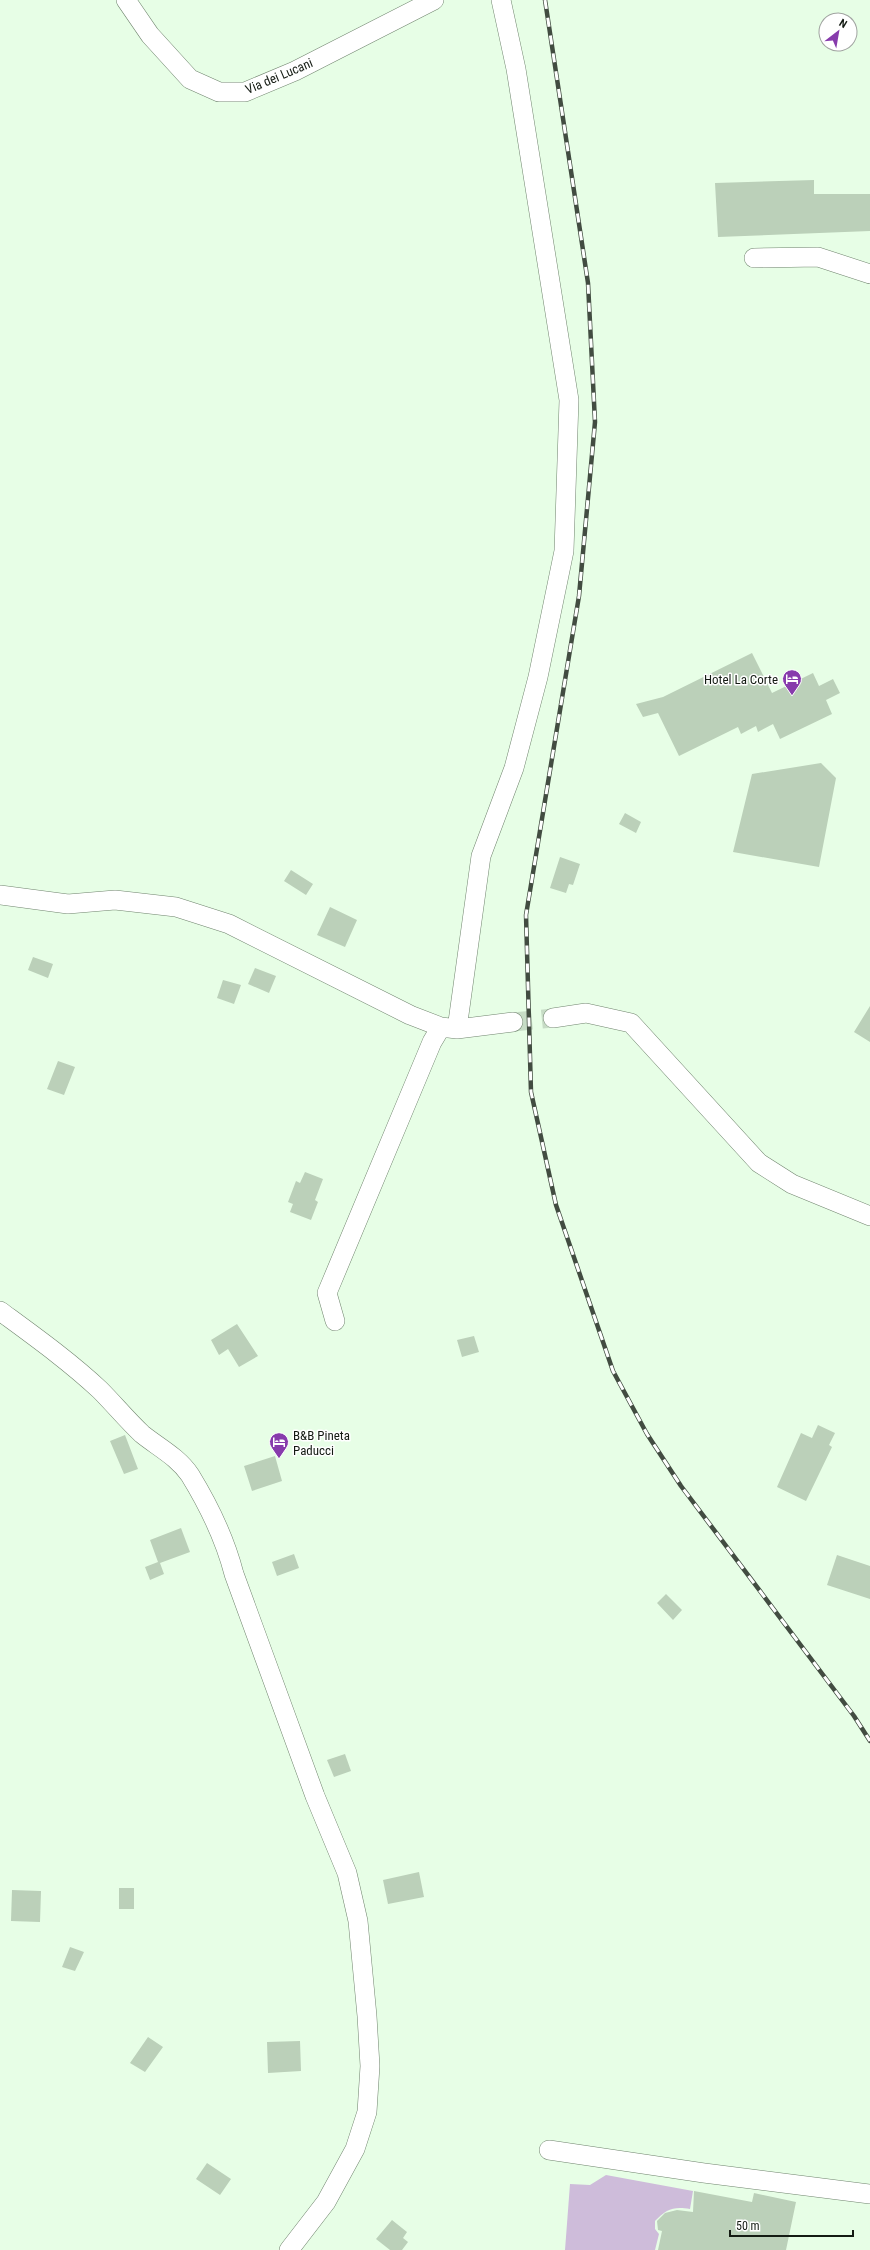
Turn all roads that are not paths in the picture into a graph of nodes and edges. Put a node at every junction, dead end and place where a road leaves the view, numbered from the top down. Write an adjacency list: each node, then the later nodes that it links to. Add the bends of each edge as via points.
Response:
1 (126, 0): 2 (street, Via dei Lucani, via 150,35 190,79 219,92 245,92 295,71)
2 (434, 0)
3 (501, 0): 9 (street, via 516,69 569,400 564,551 538,677 518,753 481,856)
4 (754, 258): 5 (street, via 818,257)
5 (870, 274)
6 (0, 896): 9 (street, via 68,904 115,900 176,907 229,924 410,1015)
7 (553, 1018): 10 (street, via 586,1013 631,1023 760,1163 792,1184)
8 (513, 1022): 9 (street)
9 (449, 1028): 12 (street, via 432,1042 327,1293)
10 (870, 1216)
11 (0, 1311): 15 (street, via 67,1361 142,1433 175,1458 189,1474 215,1521 315,1796 347,1873 358,1921 366,2016 370,2066 367,2112 355,2149 326,2202)
12 (335, 1321)
13 (549, 2150): 14 (street)
14 (870, 2194)
15 (289, 2250)

